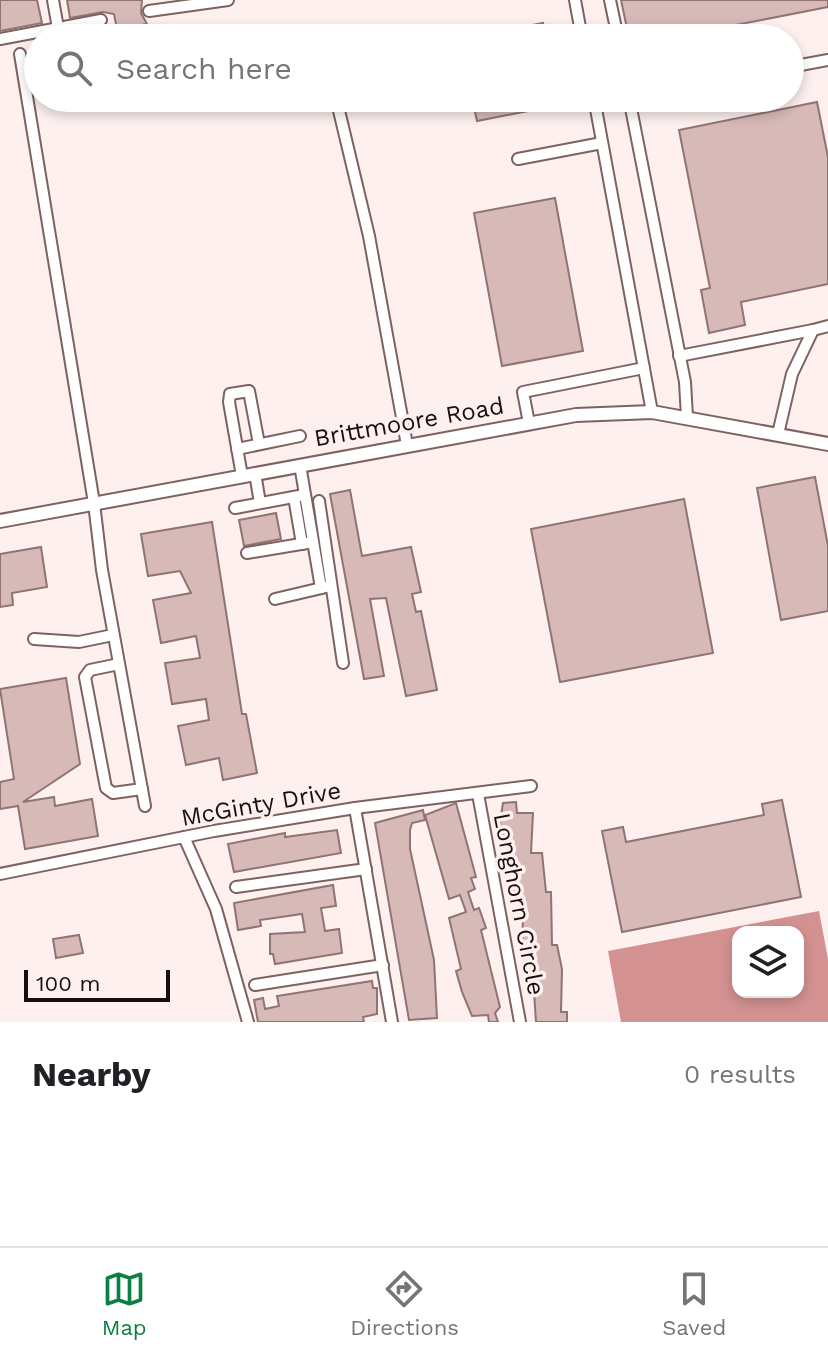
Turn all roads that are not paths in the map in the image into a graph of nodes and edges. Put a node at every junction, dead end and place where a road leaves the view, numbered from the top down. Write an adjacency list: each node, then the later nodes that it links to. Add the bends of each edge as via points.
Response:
1 (53, 0): 8 (street)
2 (228, 0): 5 (street, via 171,10)
3 (575, 0): 10 (street)
4 (610, 0): 11 (street)
5 (161, 4): 6 (street)
6 (149, 11)
7 (101, 20): 9 (street)
8 (57, 24)
9 (80, 24)
10 (579, 24)
11 (615, 24)
12 (24, 34): 13 (street)
13 (0, 39)
14 (20, 54): 17 (street)
15 (828, 60): 16 (street)
16 (804, 64)
17 (24, 78)
18 (30, 112): 41 (street)
19 (339, 112): 35 (street, via 369,236)
20 (596, 112): 22 (street)
21 (632, 112): 26 (street)
22 (602, 143): 23 (street); 27 (street)
23 (518, 159)
24 (828, 326): 25 (street)
25 (813, 330): 26 (street); 31 (street, via 792,374)
26 (679, 356): 29 (street)
27 (644, 368): 28 (street); 30 (street, via 523,392)
28 (652, 412): 29 (main road, Brittmoore Road); 30 (main road, Brittmoore Road)
29 (687, 417): 31 (main road, Brittmoore Road)
30 (529, 423): 35 (main road, Brittmoore Road)
31 (778, 434): 34 (main road, Brittmoore Road)
32 (300, 436): 33 (street)
33 (259, 444): 36 (street); 36 (street, via 251,396 245,390 228,397)
34 (828, 444)
35 (407, 445): 37 (main road, Brittmoore Road)
36 (237, 449): 38 (street)
37 (300, 465): 38 (main road, Brittmoore Road); 39 (street)
38 (249, 474): 41 (main road, Brittmoore Road); 42 (street)
39 (299, 496): 42 (street); 45 (street)
40 (319, 501): 47 (street)
41 (94, 503): 44 (main road, Brittmoore Road); 49 (street)
42 (260, 503): 43 (street)
43 (235, 508)
44 (0, 521)
45 (308, 543): 46 (street); 47 (street)
46 (247, 553)
47 (326, 587): 48 (street); 51 (street)
48 (275, 599)
49 (113, 635): 50 (street, via 79,642); 52 (street)
50 (34, 639)
51 (343, 663)
52 (119, 664): 54 (street); 54 (street, via 90,670 85,677 106,788 113,793)
53 (531, 786): 55 (street, McGinty Drive)
54 (142, 789): 56 (street)
55 (478, 794): 57 (street, McGinty Drive); 66 (street, Longhorn Circle)
56 (145, 806)
57 (355, 808): 58 (street, McGinty Drive); 59 (street)
58 (184, 837): 60 (street, McGinty Drive); 64 (street, via 216,909)
59 (366, 869): 61 (street); 62 (street)
60 (0, 874)
61 (236, 887)
62 (383, 965): 63 (street); 65 (street)
63 (255, 985)
64 (248, 1022)
65 (392, 1022)
66 (520, 1022)

